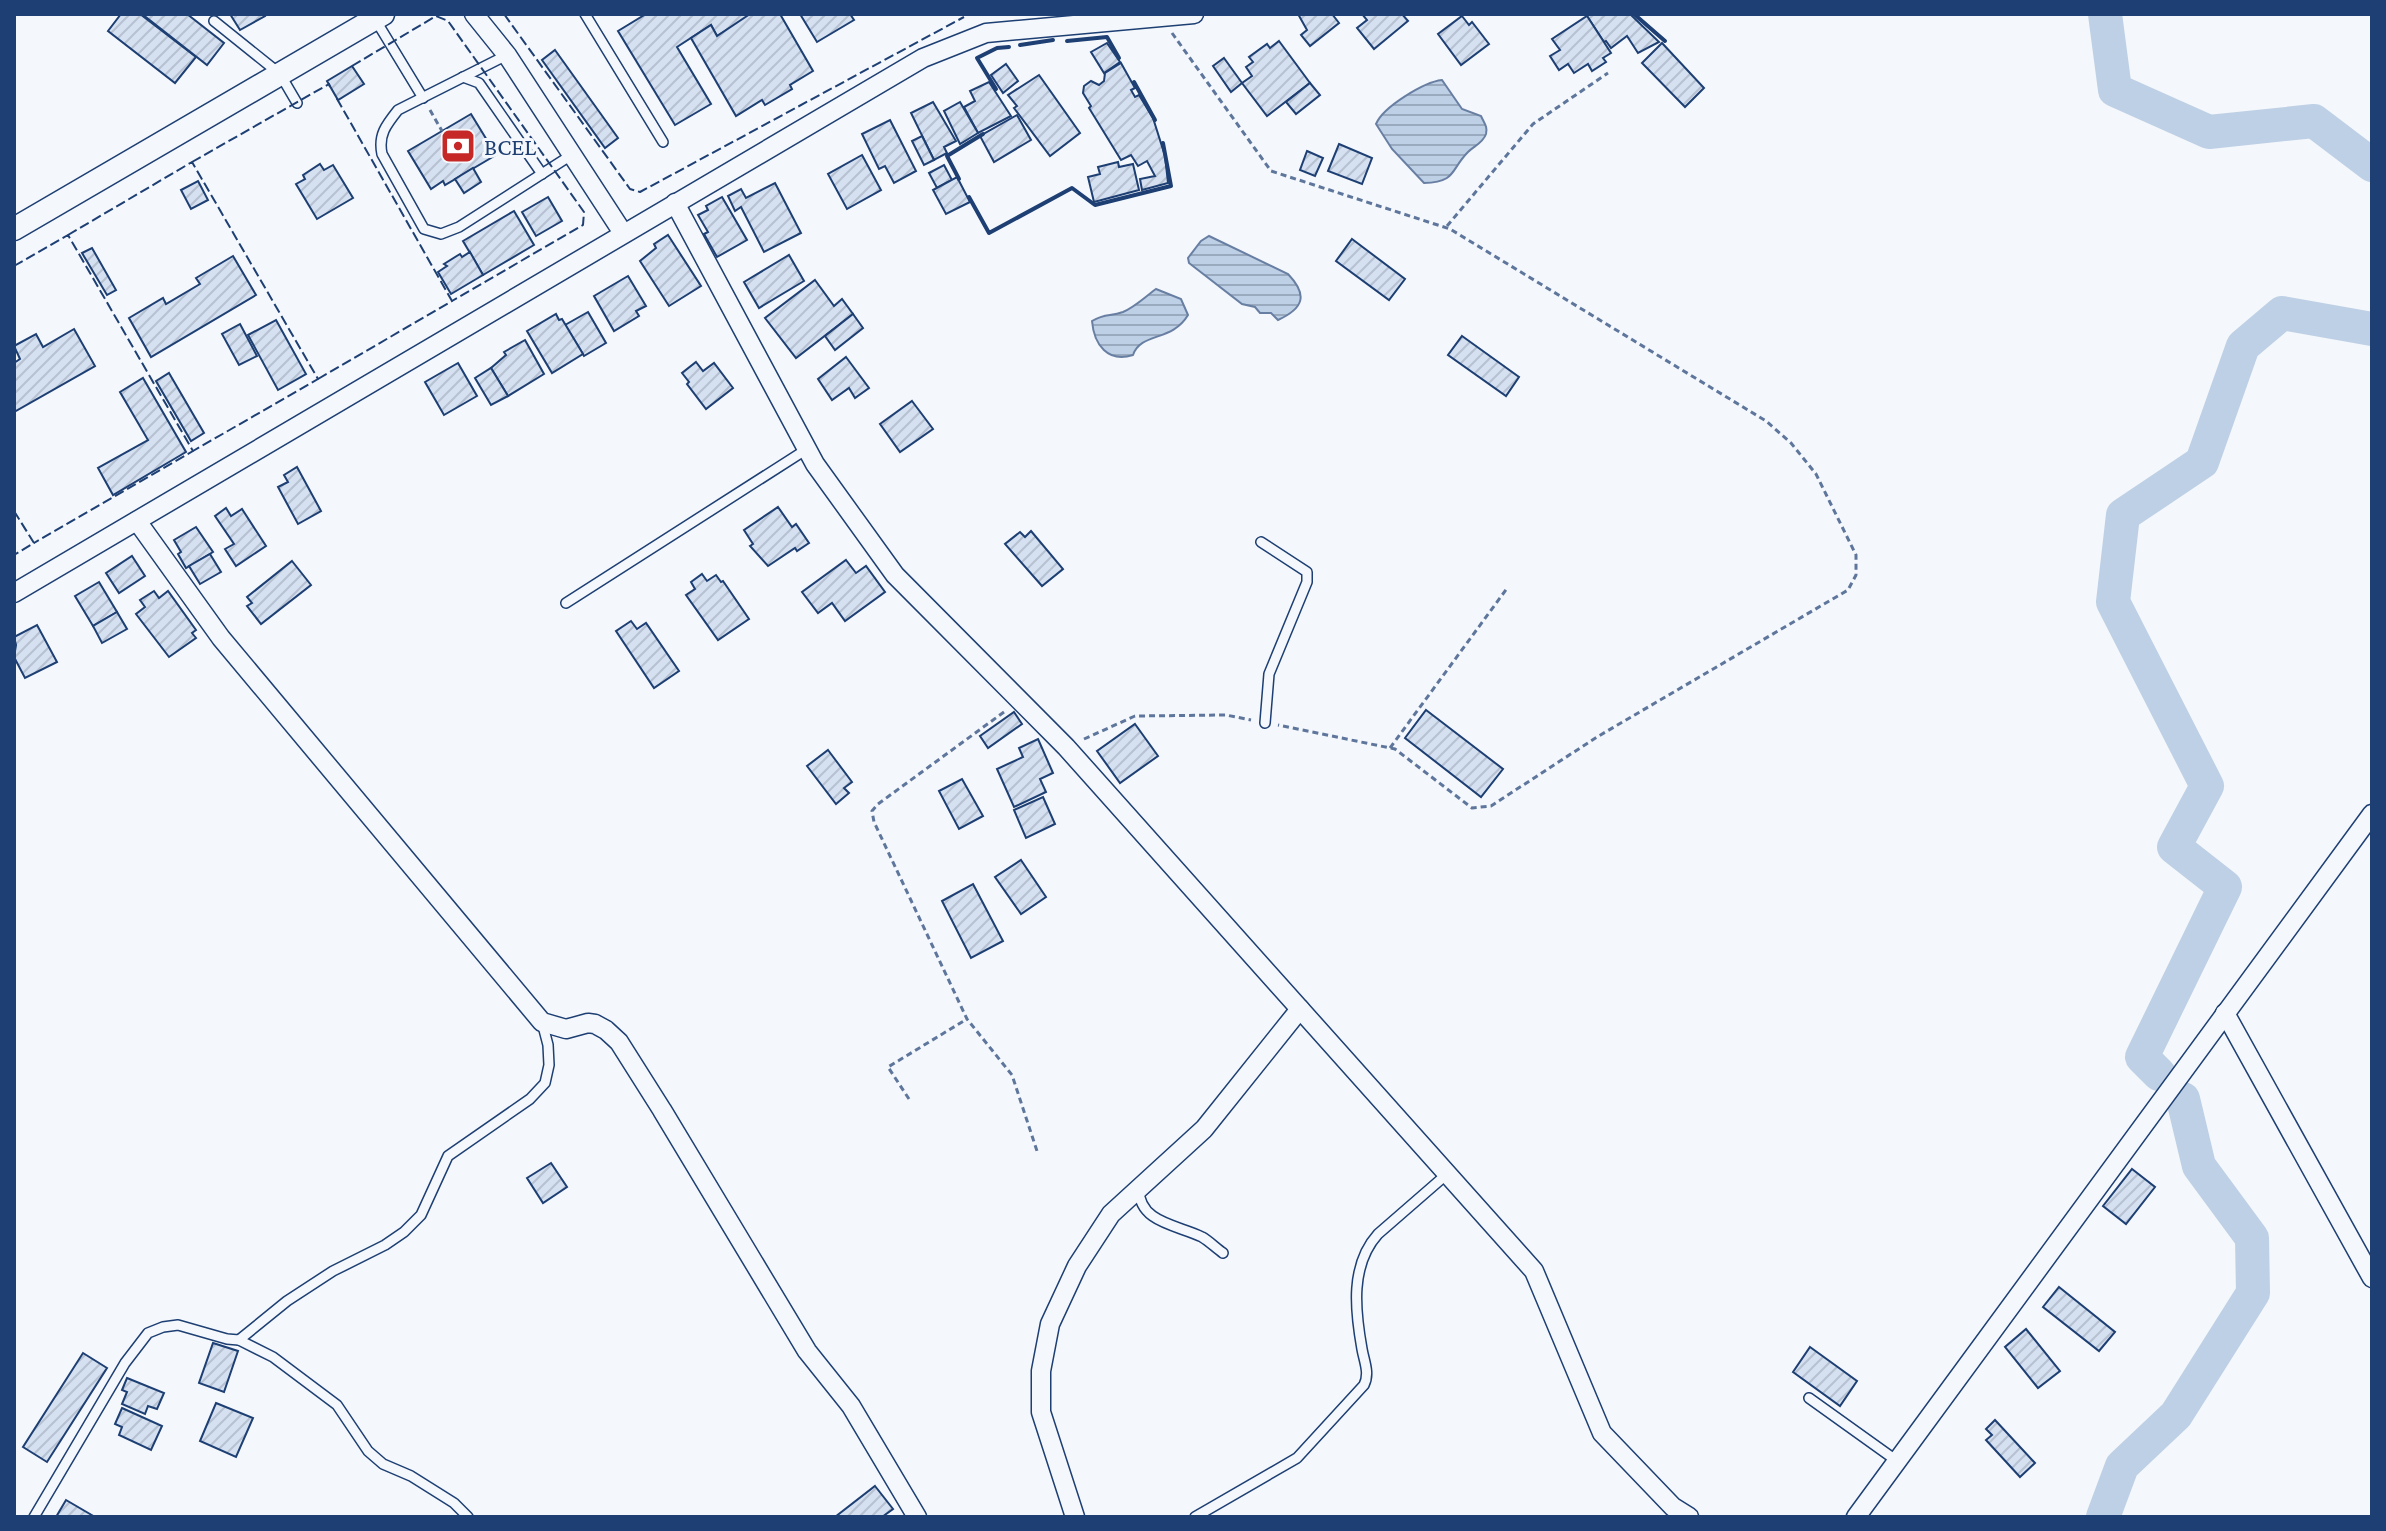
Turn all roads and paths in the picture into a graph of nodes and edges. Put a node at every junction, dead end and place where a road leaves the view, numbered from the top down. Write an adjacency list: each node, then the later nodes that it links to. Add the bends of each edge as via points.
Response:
1 (474, 14): 7 (street)
2 (585, 14): 14 (lane)
3 (1194, 14): 5 (street)
4 (379, 16): 9 (street); 11 (lane)
5 (1162, 19): 17 (street, via 986,33 968,39 923,58); 18 (path, via 1271,171)
6 (214, 21): 9 (lane)
7 (507, 55): 10 (lane); 15 (street)
8 (1608, 73): 18 (path, via 1533,124)
9 (280, 74): 12 (lane); 19 (street)
10 (463, 77): 11 (lane); 16 (lane, via 479,83)
11 (423, 98): 13 (path); 16 (lane, via 398,110 379,141 424,229 441,234 459,227)
12 (297, 103)
13 (442, 131)
14 (663, 142)
15 (573, 154): 16 (lane); 20 (street)
16 (542, 174)
17 (675, 203): 20 (street); 21 (street)
18 (1445, 227): 30 (path, via 1774,428 1816,474 1856,555 1856,575 1848,590 1597,737 1491,806 1472,808)
19 (14, 229)
20 (623, 233): 22 (street)
21 (807, 449): 26 (lane); 27 (street, via 895,575)
22 (137, 521): 25 (street); 35 (street, via 221,638)
23 (1261, 542): 28 (lane, via 1307,572 1269,674)
24 (1508, 587): 30 (path)
25 (14, 593)
26 (566, 603)
27 (1020, 700): 29 (street); 34 (path, via 872,811)
28 (1265, 723): 29 (path, via 1226,715 1135,716); 30 (path)
29 (1066, 747): 32 (street)
30 (1390, 748)
31 (2372, 814): 33 (street)
32 (1300, 1009): 38 (street); 39 (street, via 1204,1129)
33 (2225, 1013): 41 (street); 44 (street)
34 (967, 1019): 36 (path, via 888,1067); 37 (path, via 1012,1075)
35 (542, 1022): 42 (lane, via 549,1065 545,1083 448,1156 421,1215 385,1245 287,1301); 47 (street, via 566,1029 595,1024 619,1042 807,1351 851,1406)
36 (909, 1099)
37 (1037, 1151)
38 (1447, 1174): 49 (lane, via 1378,1234 1361,1259 1357,1274 1364,1385 1297,1458); 50 (street, via 1534,1271 1602,1433)
39 (1139, 1185): 40 (lane, via 1141,1204 1150,1215); 48 (street, via 1111,1214 1077,1266 1050,1324 1041,1371 1041,1412)
40 (1223, 1253)
41 (2372, 1278)
42 (239, 1340): 45 (lane, via 178,1325 148,1333); 46 (lane, via 273,1357 337,1405 383,1464 411,1476)
43 (1809, 1398): 44 (lane)
44 (1897, 1461): 51 (street)
45 (34, 1517)
46 (468, 1517)
47 (917, 1517)
48 (1075, 1517)
49 (1195, 1517)
50 (1689, 1517)
51 (1856, 1517)

